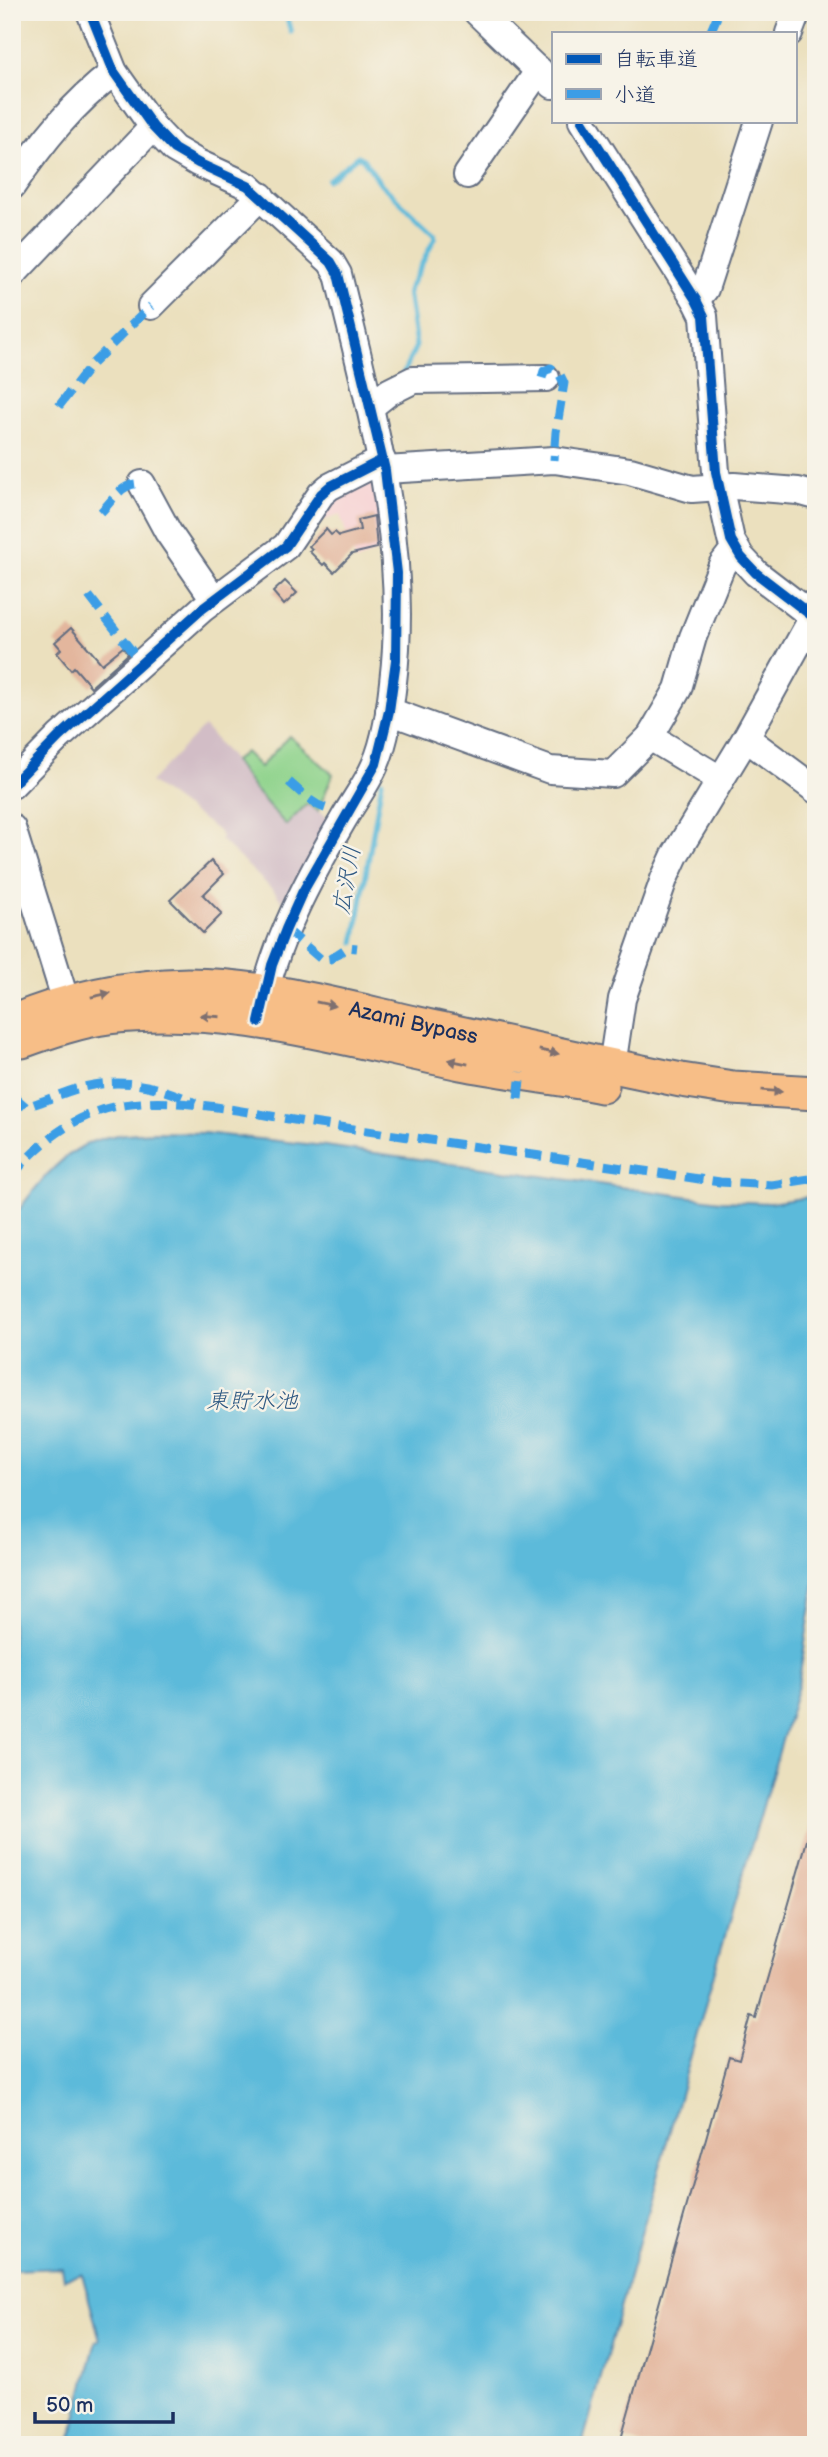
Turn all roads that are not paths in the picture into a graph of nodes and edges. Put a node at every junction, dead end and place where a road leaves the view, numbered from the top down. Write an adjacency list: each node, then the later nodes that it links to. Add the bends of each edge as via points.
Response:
1 (90, 12): 5 (street)
2 (477, 12): 6 (street)
3 (797, 12): 4 (street)
4 (789, 32)
5 (114, 72): 9 (street); 11 (street, via 53,129)
6 (546, 77): 10 (street)
7 (583, 122): 14 (street)
8 (759, 122): 14 (street, via 705,289)
9 (153, 127): 12 (street, via 174,149); 13 (street)
10 (467, 175)
11 (12, 186)
12 (261, 196): 15 (street); 17 (street, via 323,252 338,274)
13 (12, 275)
14 (696, 300): 20 (street, via 706,329)
15 (151, 306)
16 (546, 378): 17 (street, via 413,380)
17 (370, 407): 18 (street)
18 (383, 465): 20 (street, via 554,460 616,469 692,489); 23 (street, via 328,487 286,546); 25 (street, via 396,559 398,614)
19 (142, 484): 23 (street)
20 (719, 488): 21 (street, via 798,491); 22 (street)
21 (816, 496)
22 (735, 548): 24 (street, via 756,573); 26 (street, via 712,589 678,689)
23 (214, 599): 29 (street, via 58,737)
24 (815, 618): 27 (street)
25 (390, 711): 26 (street, via 550,770 613,774); 33 (street, via 376,764 302,893 272,965)
26 (650, 737): 28 (street)
27 (746, 738): 28 (street); 30 (street)
28 (720, 779): 36 (street, via 675,855 645,930 622,999)
29 (12, 785)
30 (816, 790)
31 (12, 828): 32 (street)
32 (66, 1002): 33 (main road, Azami Bypass, one-way to 33, via 175,986 210,986); 34 (main road, Azami Bypass)
33 (262, 1008): 35 (main road, Azami Bypass, one-way to 35, via 106,1018); 36 (main road, Azami Bypass, one-way to 36, via 331,1005); 38 (main road, Azami Bypass, one-way to 33, via 719,1108 463,1063 318,1032)
34 (12, 1022)
35 (12, 1044)
36 (612, 1066): 37 (main road, Azami Bypass, one-way to 37, via 733,1087)
37 (816, 1093)
38 (816, 1115)

